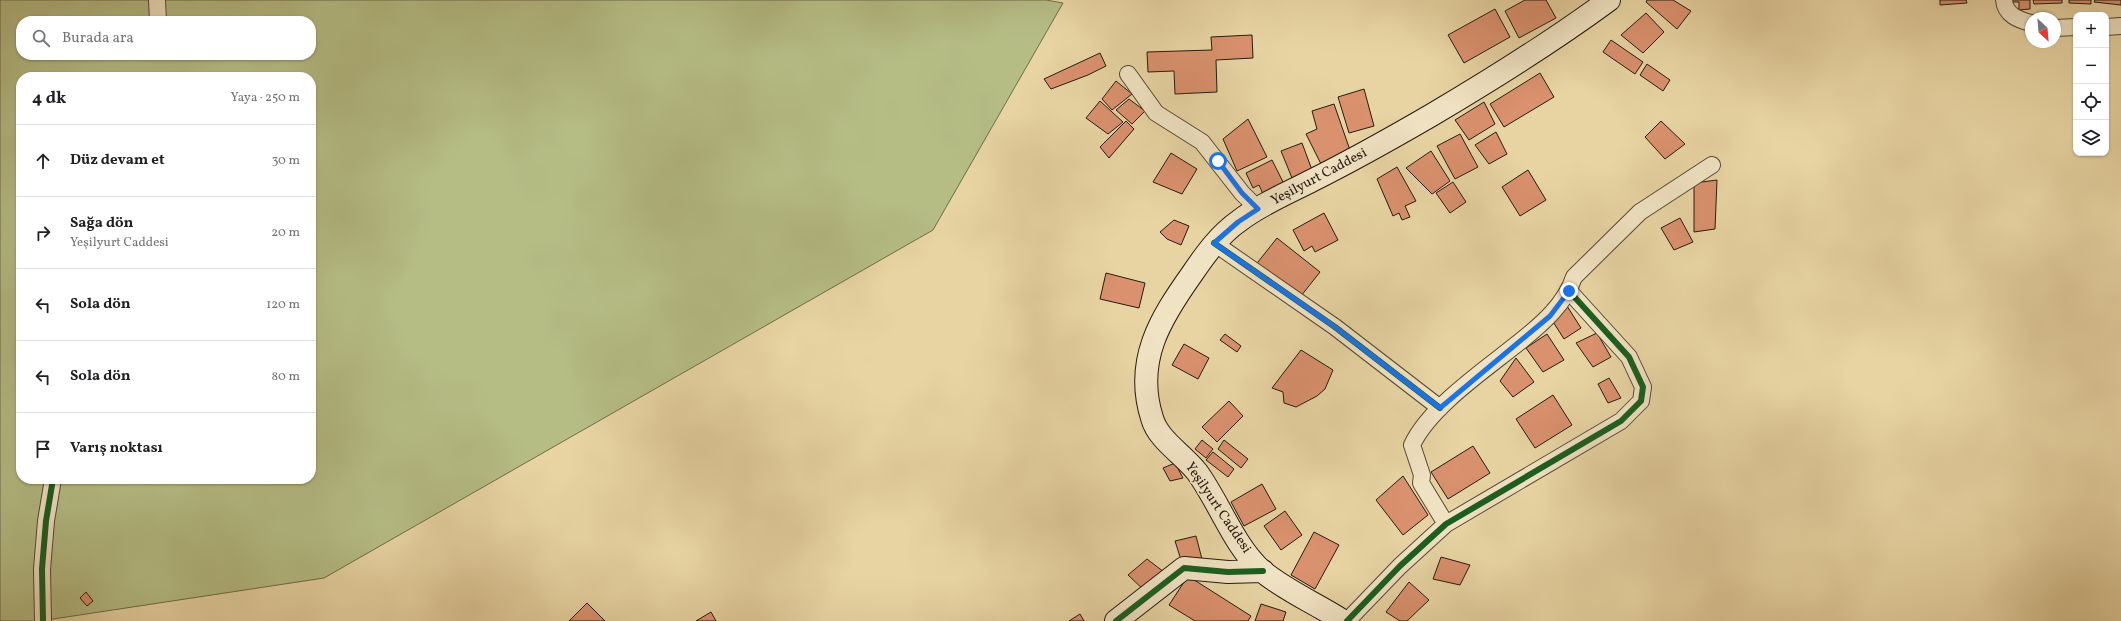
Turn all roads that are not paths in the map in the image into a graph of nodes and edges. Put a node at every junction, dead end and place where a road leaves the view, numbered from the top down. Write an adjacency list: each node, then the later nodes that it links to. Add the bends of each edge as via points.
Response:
1 (158, 0): 4 (street)
2 (1609, 0): 12 (main road, Yeşilyurt Caddesi, via 1576,24 1430,116)
3 (2004, 0): 5 (street, via 2004,5 2016,20)
4 (158, 16)
5 (2025, 22)
6 (2121, 26): 8 (street)
7 (2073, 27): 9 (street)
8 (2109, 27)
9 (2061, 28)
10 (1128, 74): 12 (street, via 1156,113 1202,142 1242,193)
11 (1712, 164): 14 (street, via 1640,212 1574,278)
12 (1258, 209): 13 (main road, Yeşilyurt Caddesi)
13 (1214, 243): 15 (street, via 1335,327); 18 (main road, Yeşilyurt Caddesi, via 1176,296 1157,328 1148,354 1147,403 1152,422 1162,437 1197,472 1250,557)
14 (1569, 291): 15 (street, via 1550,316); 17 (street, via 1629,357 1643,387 1640,401 1621,421)
15 (1440, 408): 17 (street, via 1412,445 1422,475 1421,483)
16 (52, 484): 19 (street, via 42,569)
17 (1446, 524): 22 (street, via 1400,566)
18 (1263, 571): 20 (main road, via 1228,572 1184,568); 21 (main road, Yeşilyurt Caddesi)
19 (43, 621)
20 (1116, 621)
21 (1343, 621)
22 (1347, 621)

